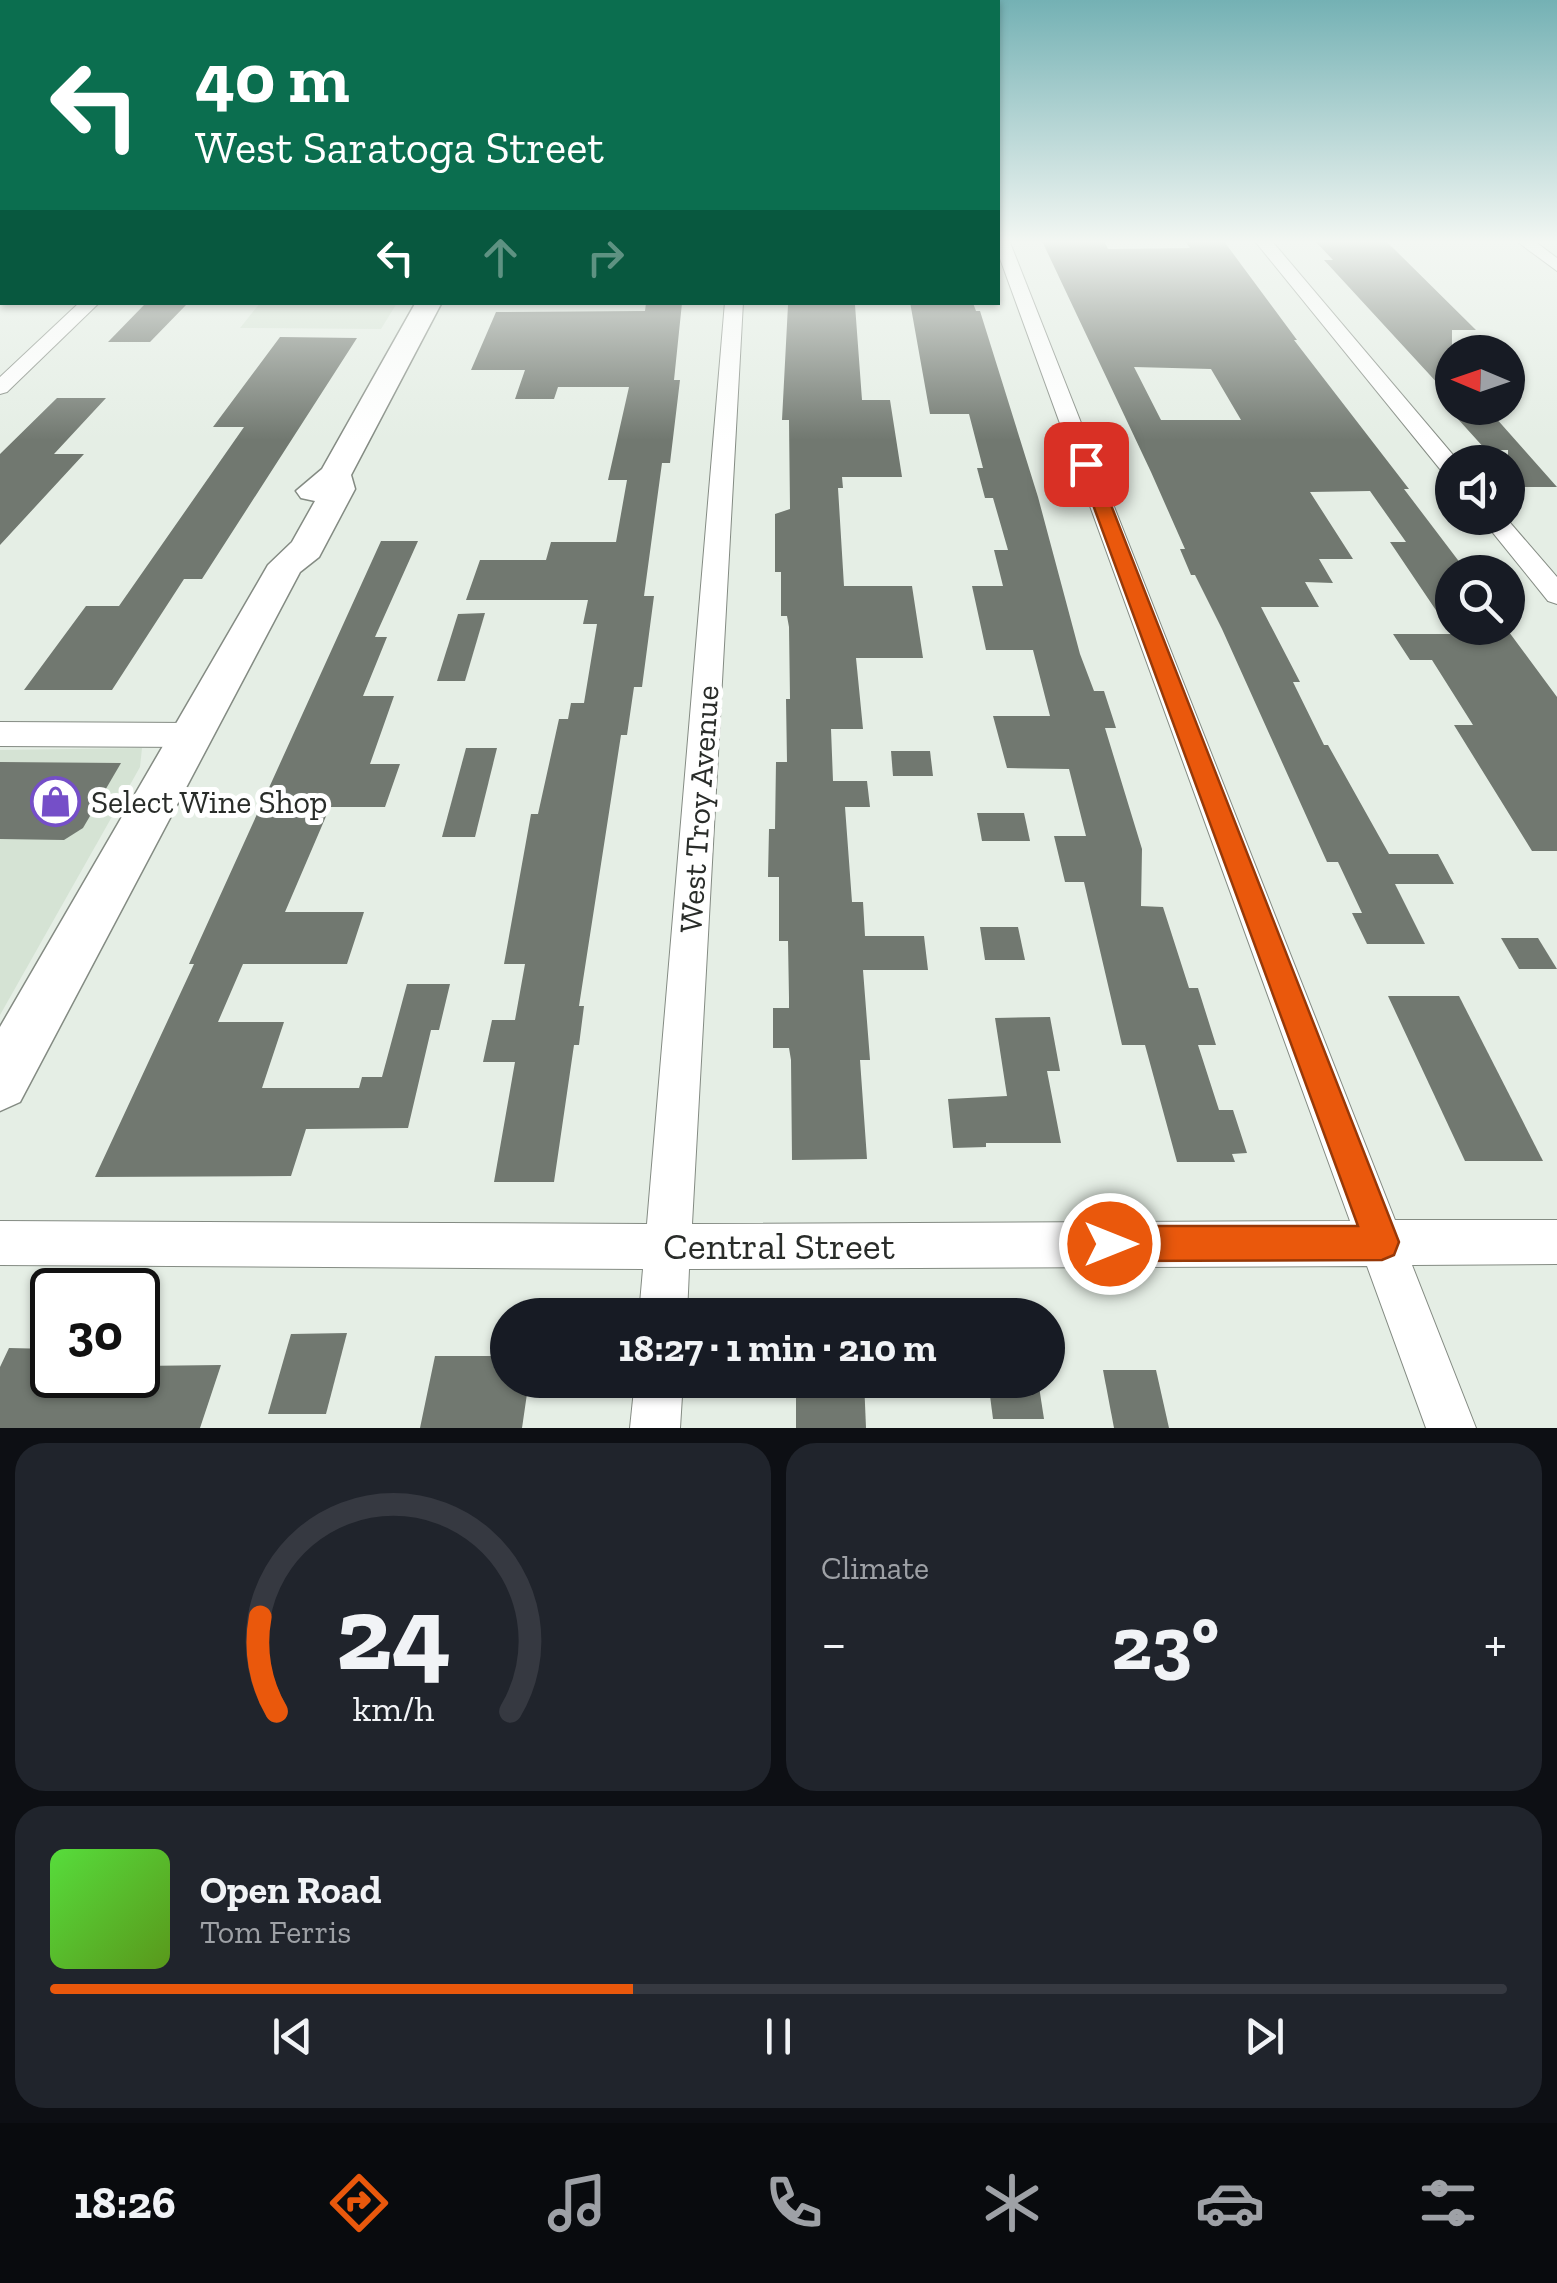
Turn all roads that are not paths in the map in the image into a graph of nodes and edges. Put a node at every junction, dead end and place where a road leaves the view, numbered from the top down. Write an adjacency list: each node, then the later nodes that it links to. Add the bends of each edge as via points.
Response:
1 (86, 307): 6 (street)
2 (426, 307): 11 (main road, via 335,475 338,489 313,537 286,566)
3 (734, 307): 16 (street, West Troy Avenue)
4 (1027, 307): 13 (street)
5 (1317, 307): 7 (street)
6 (0, 388)
7 (1435, 449)
8 (1507, 535): 9 (street)
9 (1557, 595)
10 (0, 734): 11 (street)
11 (194, 735): 12 (main road)
12 (0, 1082)
13 (1382, 1242): 14 (street, Central Street); 16 (street, Central Street); 20 (street)
14 (1557, 1242)
15 (0, 1244): 16 (street, Central Street)
16 (668, 1246): 17 (street, West Troy Avenue)
17 (664, 1298)
18 (658, 1398): 19 (street)
19 (656, 1428)
20 (1451, 1428)

